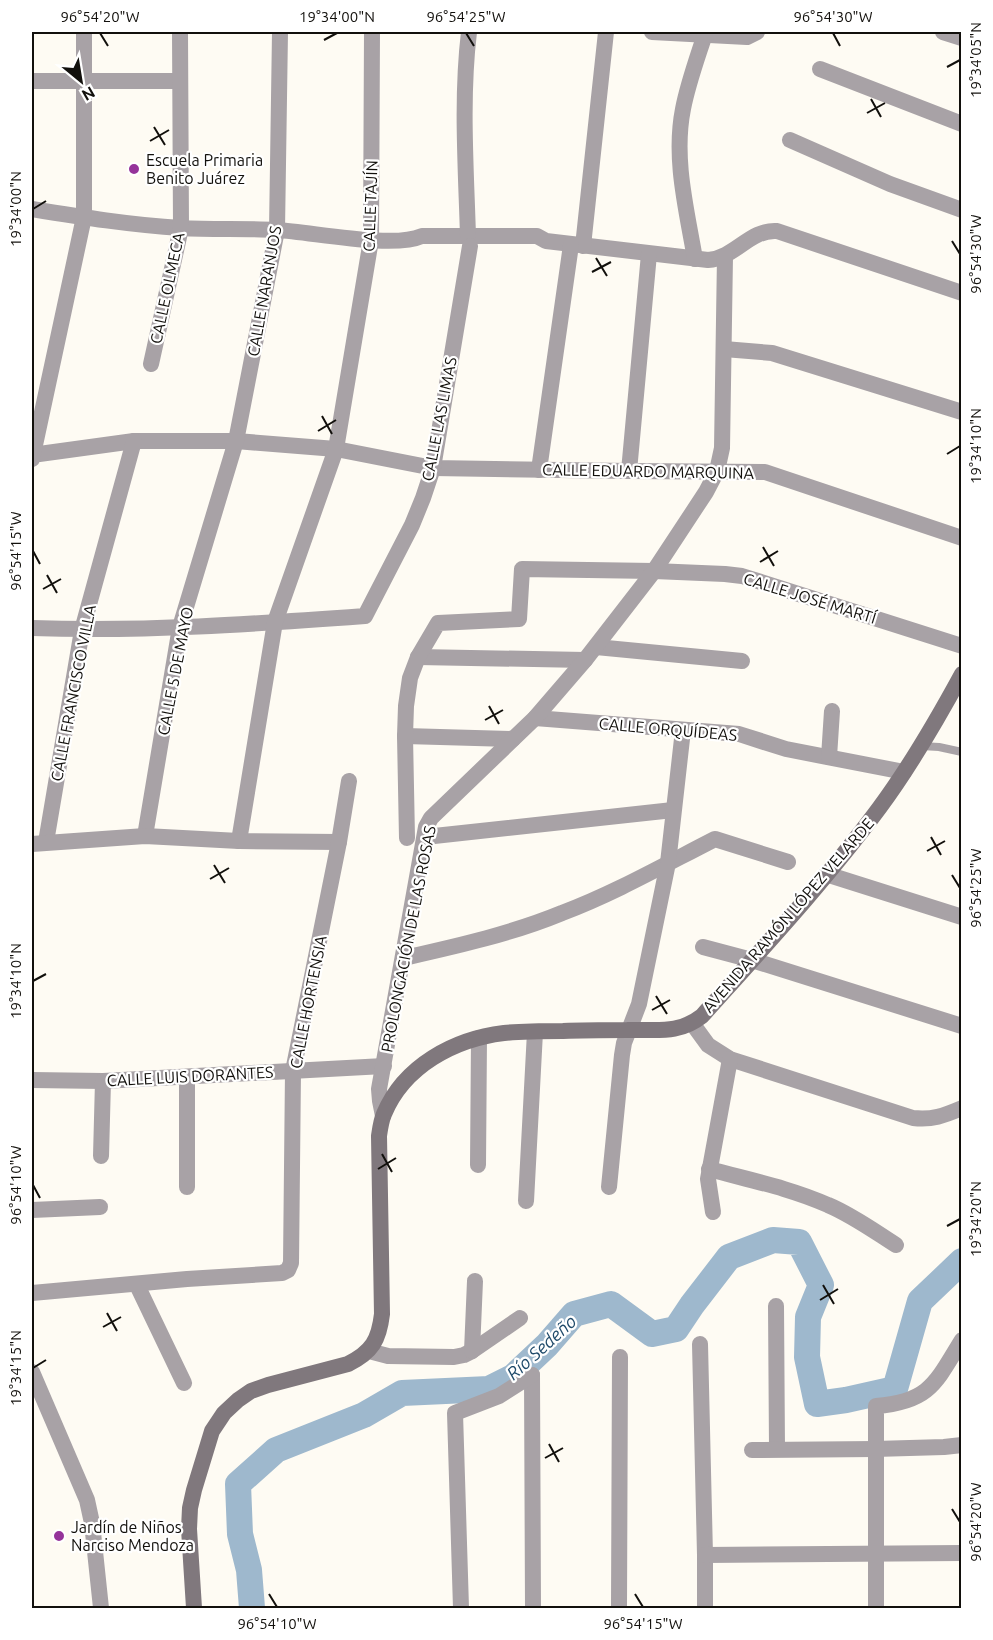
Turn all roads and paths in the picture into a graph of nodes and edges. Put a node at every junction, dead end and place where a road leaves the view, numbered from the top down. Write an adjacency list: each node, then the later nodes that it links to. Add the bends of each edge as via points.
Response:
1 (84, 32): 16 (street)
2 (180, 32): 15 (street, CALLE OLMECA)
3 (280, 32): 23 (street, CALLE NARANJOS)
4 (372, 32): 24 (street, CALLE TAJÍN)
5 (469, 32): 25 (street, CALLE LAS LIMAS, via 465,97)
6 (606, 32): 26 (street)
7 (652, 32): 8 (street)
8 (665, 32): 11 (street)
9 (757, 32): 11 (street, via 747,37)
10 (944, 32): 12 (street)
11 (705, 34): 29 (street, via 682,110 680,143 682,182)
12 (962, 38)
13 (820, 69): 17 (street)
14 (32, 81): 16 (street)
15 (180, 81): 16 (street); 22 (street, CALLE OLMECA)
16 (84, 82): 21 (street)
17 (962, 124)
18 (790, 140): 20 (street)
19 (32, 209): 21 (street)
20 (962, 210)
21 (84, 217): 22 (street); 37 (street)
22 (181, 228): 23 (street); 32 (street, CALLE OLMECA)
23 (277, 230): 24 (street); 35 (street, CALLE NARANJOS)
24 (371, 240): 25 (street, via 412,240 422,236); 36 (street, CALLE TAJÍN)
25 (469, 241): 26 (street, via 537,236); 38 (street, CALLE LAS LIMAS)
26 (577, 245): 27 (street); 39 (street)
27 (649, 254): 29 (street); 40 (street)
28 (725, 256): 29 (street, via 708,261); 30 (street, via 758,234 777,231); 31 (street, PROLONGACIÓN DE LAS ROSAS)
29 (695, 259)
30 (962, 293)
31 (724, 349): 33 (street, via 772,353); 41 (street, PROLONGACIÓN DE LAS ROSAS, via 722,448)
32 (151, 364)
33 (962, 412)
34 (134, 441): 35 (street, CALLE EDUARDO MARQUINA); 37 (street, CALLE EDUARDO MARQUINA); 47 (street, CALLE FRANCISCO VILLA)
35 (236, 441): 36 (street, CALLE EDUARDO MARQUINA); 45 (street, CALLE 5 DE MAYO)
36 (336, 449): 38 (street, CALLE EDUARDO MARQUINA); 44 (street, CALLE TAJÍN)
37 (32, 457)
38 (433, 468): 39 (street, CALLE EDUARDO MARQUINA); 44 (street, CALLE LAS LIMAS, via 412,525 365,616)
39 (539, 470): 40 (street, CALLE EDUARDO MARQUINA)
40 (629, 471): 41 (street, CALLE EDUARDO MARQUINA)
41 (717, 471): 42 (street, CALLE EDUARDO MARQUINA, via 765,472); 43 (street, PROLONGACIÓN DE LAS ROSAS)
42 (962, 538)
43 (654, 571): 48 (street, CALLE JOSÉ MARTÍ, via 742,576); 49 (street, PROLONGACIÓN DE LAS ROSAS); 50 (street, CALLE JOSÉ MARTÍ, via 522,569 519,619 438,623)
44 (275, 622): 45 (street); 69 (street, CALLE TAJÍN)
45 (180, 627): 47 (street); 66 (street, CALLE 5 DE MAYO)
46 (32, 628): 47 (street)
47 (82, 630): 71 (street, CALLE FRANCISCO VILLA)
48 (962, 646)
49 (596, 647): 51 (street, PROLONGACIÓN DE LAS ROSAS); 52 (street)
50 (418, 657): 51 (street); 58 (street, via 407,696)
51 (585, 660): 56 (street, PROLONGACIÓN DE LAS ROSAS)
52 (742, 661)
53 (962, 674): 54 (main road, AVENIDA RAMÓN LÓPEZ VELARDE)
54 (957, 694): 60 (main road, AVENIDA RAMÓN LÓPEZ VELARDE)
55 (832, 711): 62 (street)
56 (535, 717): 57 (street, CALLE ORQUÍDEAS); 59 (street, PROLONGACIÓN DE LAS ROSAS)
57 (683, 730): 62 (street, CALLE ORQUÍDEAS, via 739,734); 65 (street)
58 (405, 736): 59 (street); 68 (street)
59 (513, 739): 67 (street, PROLONGACIÓN DE LAS ROSAS, via 437,810 426,827)
60 (921, 746): 61 (lane); 63 (main road, AVENIDA RAMÓN LÓPEZ VELARDE)
61 (962, 752)
62 (829, 757): 63 (street, CALLE ORQUÍDEAS)
63 (904, 772): 74 (main road, AVENIDA RAMÓN LÓPEZ VELARDE)
64 (349, 781): 70 (street, CALLE HORTENSIA)
65 (673, 810): 67 (street); 73 (street)
66 (145, 836): 69 (street); 71 (street)
67 (425, 837): 77 (street, PROLONGACIÓN DE LAS ROSAS)
68 (406, 838)
69 (239, 842): 70 (street)
70 (339, 842): 86 (street, CALLE HORTENSIA)
71 (39, 843)
72 (788, 862): 73 (street, via 715,839)
73 (668, 863): 77 (street, via 552,917 473,942); 81 (street, via 639,1004)
74 (826, 874): 75 (street); 78 (main road, AVENIDA RAMÓN LÓPEZ VELARDE)
75 (962, 917)
76 (703, 947): 78 (street)
77 (404, 958): 85 (street, PROLONGACIÓN DE LAS ROSAS)
78 (752, 960): 79 (main road, AVENIDA RAMÓN LÓPEZ VELARDE); 80 (street)
79 (692, 1023): 81 (main road, AVENIDA RAMÓN LÓPEZ VELARDE, via 677,1029); 84 (street, via 708,1045)
80 (962, 1026)
81 (630, 1029): 82 (main road, AVENIDA RAMÓN LÓPEZ VELARDE); 96 (street, via 622,1055)
82 (535, 1032): 83 (main road, AVENIDA RAMÓN LÓPEZ VELARDE); 97 (street)
83 (479, 1038): 91 (main road, AVENIDA RAMÓN LÓPEZ VELARDE, via 424,1063 394,1095); 93 (street)
84 (730, 1059): 90 (street, via 913,1118 927,1120); 94 (street)
85 (384, 1066): 86 (street, CALLE LUIS DORANTES); 91 (street, PROLONGACIÓN DE LAS ROSAS, via 380,1089)
86 (293, 1071): 87 (street, CALLE LUIS DORANTES); 103 (street, CALLE HORTENSIA, via 288,1270)
87 (187, 1077): 89 (street, CALLE LUIS DORANTES); 95 (street)
88 (32, 1080): 89 (street, CALLE LUIS DORANTES)
89 (103, 1081): 92 (street)
90 (962, 1108)
91 (383, 1116): 109 (main road, AVENIDA RAMÓN LÓPEZ VELARDE, via 379,1136 382,1314)
92 (100, 1156)
93 (478, 1165)
94 (709, 1169): 100 (street); 101 (street, via 829,1205)
95 (187, 1187)
96 (609, 1187)
97 (526, 1201)
98 (100, 1207): 99 (street)
99 (32, 1210)
100 (713, 1212)
101 (896, 1245)
102 (475, 1281): 110 (street)
103 (136, 1285): 104 (street); 113 (street)
104 (32, 1293)
105 (776, 1306): 115 (street)
106 (520, 1318): 110 (street)
107 (962, 1340): 116 (street, via 927,1390 913,1399 876,1406)
108 (700, 1344): 120 (street)
109 (369, 1351): 110 (street, via 388,1356 454,1357); 122 (main road, via 348,1364 251,1391 224,1413 212,1431 190,1508)
110 (472, 1351)
111 (620, 1357): 125 (street)
112 (32, 1372): 121 (street, via 87,1500)
113 (184, 1383)
114 (962, 1445): 116 (street)
115 (777, 1449): 116 (street); 117 (street)
116 (875, 1449): 119 (street)
117 (752, 1450)
118 (962, 1552): 119 (street)
119 (877, 1554): 120 (street); 127 (street)
120 (705, 1555): 126 (street)
121 (101, 1608)
122 (194, 1608)
123 (461, 1608): 124 (street, via 455,1413 500,1396 532,1376)
124 (533, 1608)
125 (620, 1608)
126 (705, 1608)
127 (876, 1608)

